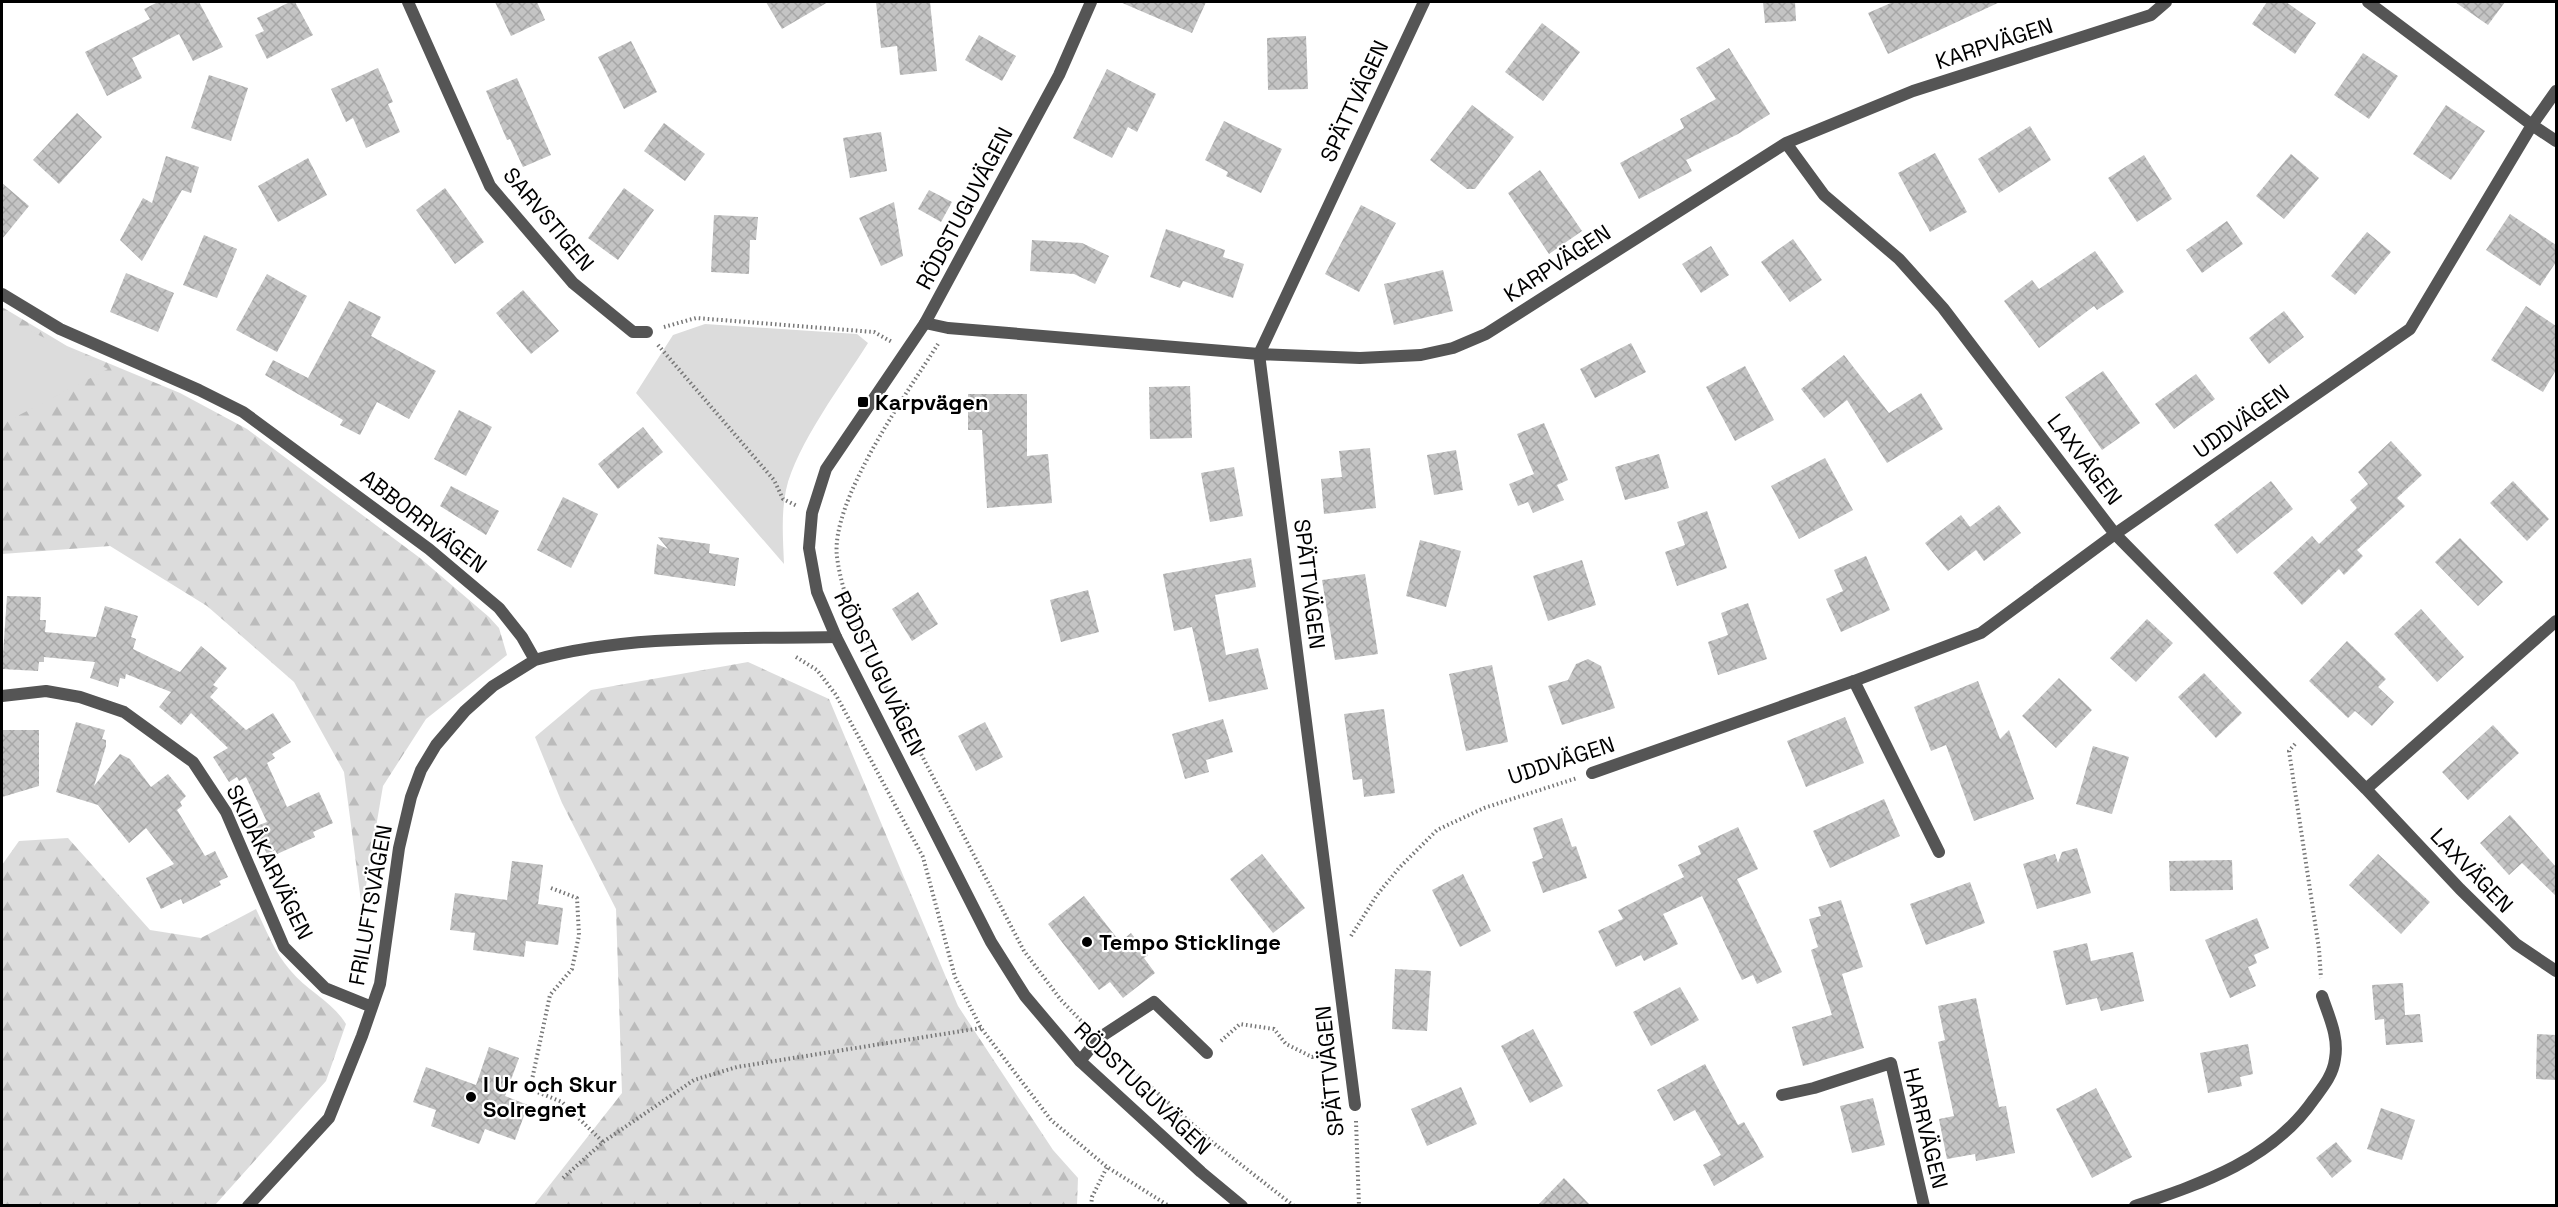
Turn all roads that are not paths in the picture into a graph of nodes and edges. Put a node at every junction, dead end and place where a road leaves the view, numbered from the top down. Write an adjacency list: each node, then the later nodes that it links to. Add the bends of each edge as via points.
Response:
1 (408, 2): 12 (street, SARVSTIGEN, via 490,186 573,283 633,332)
2 (1091, 2): 11 (street, RÖDSTUGUVÄGEN, via 1059,75)
3 (1424, 2): 13 (street, SPÄTTVÄGEN)
4 (2166, 2): 9 (street, KARPVÄGEN, via 2151,15 1913,91)
5 (2368, 2): 7 (street)
6 (2556, 91): 7 (street, UDDVÄGEN)
7 (2532, 126): 8 (street); 14 (street, UDDVÄGEN, via 2410,329)
8 (2556, 141)
9 (1786, 143): 13 (street, KARPVÄGEN, via 1486,334 1453,348 1421,355 1360,358); 14 (street, LAXVÄGEN, via 1824,195 1899,259 1943,308)
10 (2, 294): 17 (street, ABBORRVÄGEN, via 60,329 243,412 429,549 482,593 522,637)
11 (925, 323): 13 (street, KARPVÄGEN); 16 (street, RÖDSTUGUVÄGEN, via 826,469 813,513 809,548 817,592)
12 (647, 332)
13 (1259, 354): 29 (street, SPÄTTVÄGEN)
14 (2115, 534): 18 (street, UDDVÄGEN, via 1981,633); 21 (street, LAXVÄGEN)
15 (2556, 621): 21 (street)
16 (836, 637): 17 (street, via 616,644); 27 (street, RÖDSTUGUVÄGEN, via 991,942 1025,996)
17 (535, 660): 25 (street, FRILUFTSVÄGEN, via 493,686 465,711 436,745 422,770 399,848 389,934)
18 (1854, 681): 20 (street, UDDVÄGEN); 22 (street)
19 (2, 696): 25 (street, SKIDÅKARVÄGEN, via 46,692 124,712 193,762 226,812 284,947 325,988)
20 (1592, 773)
21 (2366, 789): 23 (street, LAXVÄGEN, via 2516,944)
22 (1940, 852)
23 (2556, 971)
24 (2322, 996): 33 (street, via 2335,1035 2335,1059 2330,1077 2304,1113 2283,1135 2248,1160 2203,1183)
25 (372, 1007): 30 (street, FRILUFTSVÄGEN, via 329,1118)
26 (1207, 1053): 27 (street, via 1154,1002 1099,1038)
27 (1080, 1061): 31 (street, RÖDSTUGUVÄGEN)
28 (1782, 1095): 32 (street, HARRVÄGEN, via 1891,1063)
29 (1355, 1105)
30 (249, 1206)
31 (1242, 1206)
32 (1924, 1206)
33 (2135, 1206)

